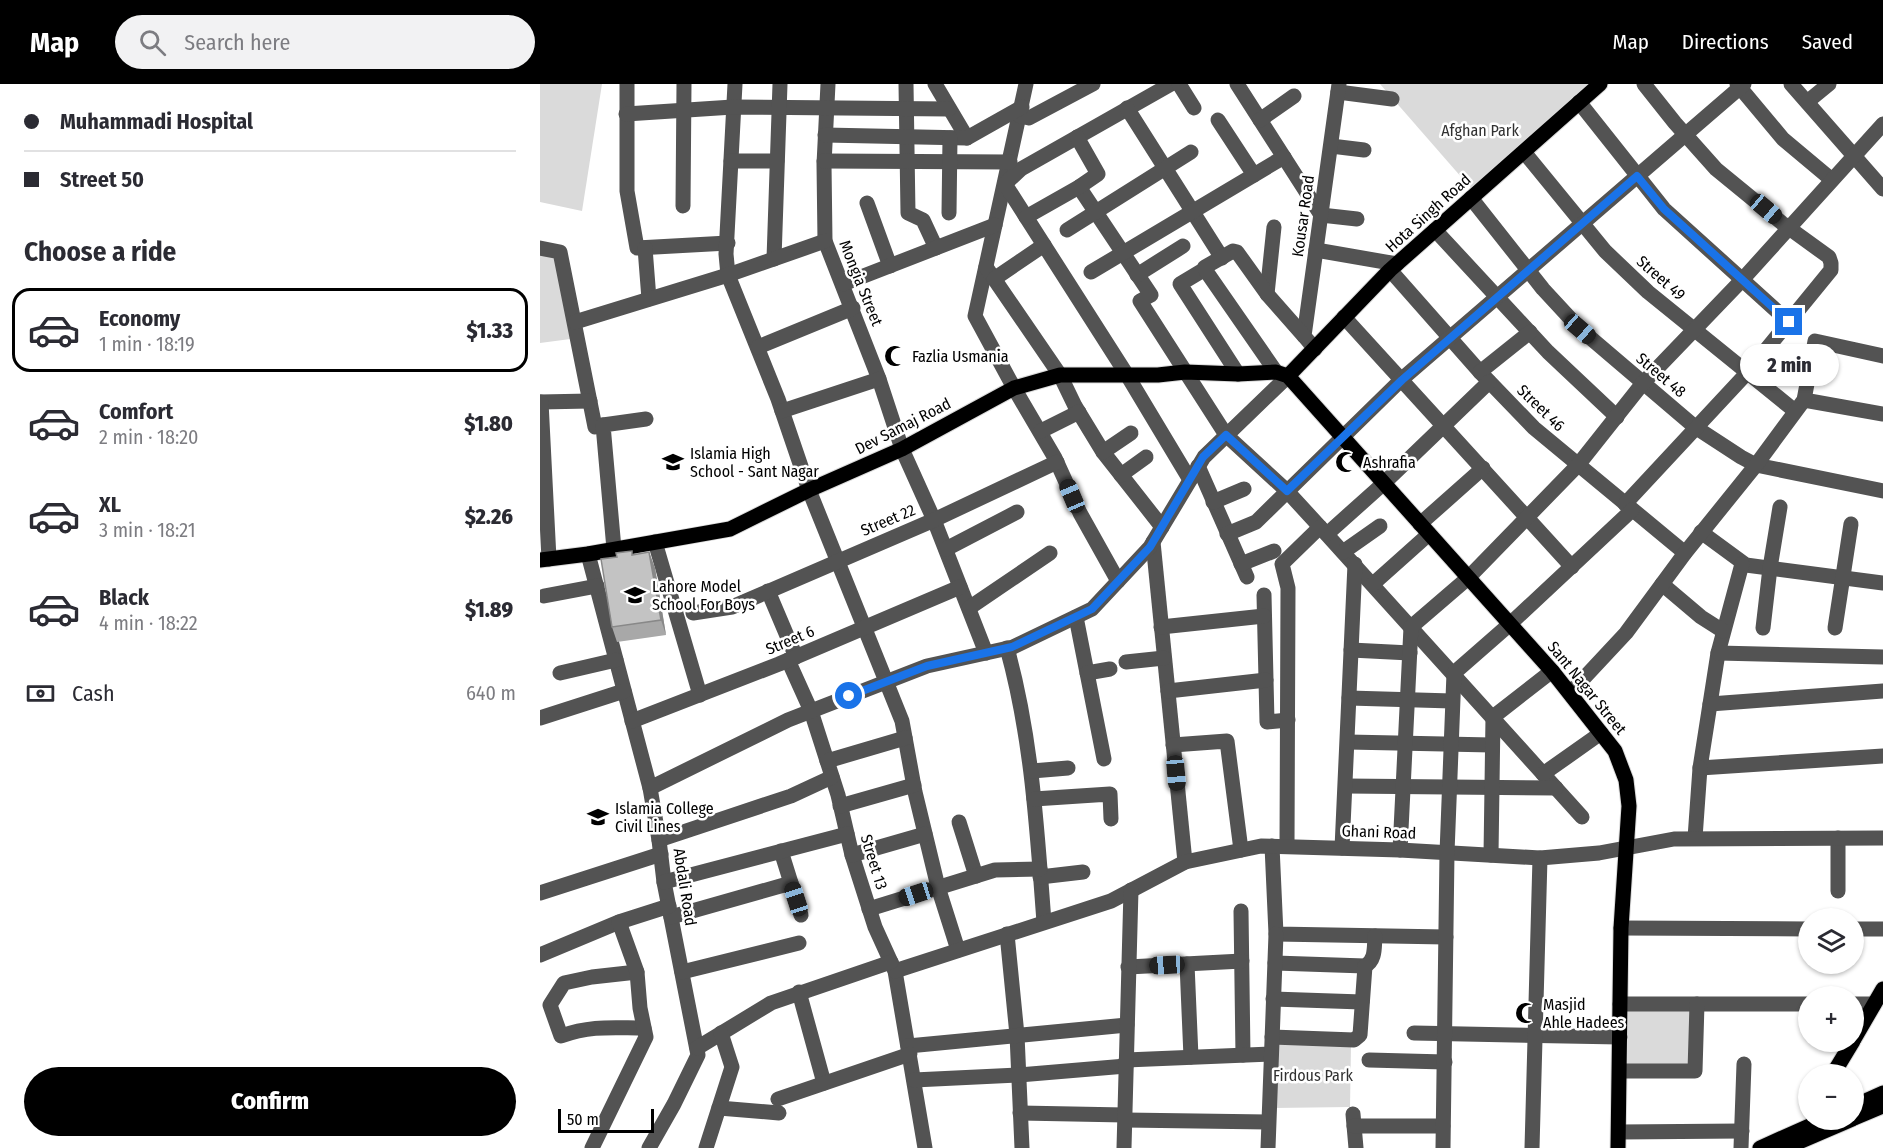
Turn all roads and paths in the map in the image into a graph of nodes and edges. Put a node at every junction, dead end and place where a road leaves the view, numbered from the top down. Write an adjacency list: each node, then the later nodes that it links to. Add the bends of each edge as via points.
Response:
1 (627, 84): 32 (street)
2 (684, 84): 30 (street)
3 (735, 84): 23 (street)
4 (780, 84): 26 (street)
5 (828, 84): 27 (street, Mongia Street)
6 (906, 84): 28 (street)
7 (935, 84): 29 (street)
8 (1026, 84): 31 (street)
9 (1093, 84): 31 (street, via 1029,118)
10 (1171, 84): 24 (street)
11 (1179, 84): 25 (street)
12 (1237, 84): 34 (street)
13 (1600, 84): 21 (main road, Hota Singh Road)
14 (1644, 84): 36 (street)
15 (1791, 84): 22 (street)
16 (1829, 84): 22 (street)
17 (1740, 85): 36 (street); 57 (street, via 1783,139)
18 (1338, 88): 20 (street); 42 (street, Kousar Road)
19 (1294, 96): 34 (street)
20 (1392, 99)
21 (1579, 102): 45 (main road, Hota Singh Road); 56 (street)
22 (1807, 102): 46 (street)
23 (734, 107): 26 (street); 30 (street); 48 (street)
24 (1127, 108): 39 (street); 54 (street)
25 (1194, 108)
26 (779, 109): 27 (street); 49 (street)
27 (827, 109): 28 (street); 37 (street, Mongia Street)
28 (907, 109): 29 (street); 38 (street)
29 (950, 109): 41 (street)
30 (684, 111): 32 (street); 63 (street)
31 (1021, 112): 41 (street); 53 (street)
32 (626, 114): 81 (street, via 627,191)
33 (1218, 120): 55 (street)
34 (1260, 120): 47 (street)
35 (1883, 124): 46 (street)
36 (1685, 134): 56 (street); 73 (street, via 1716,169)
37 (825, 135): 38 (street); 50 (street, Mongia Street)
38 (907, 137): 40 (street); 51 (street)
39 (1077, 137): 58 (street, via 1021,169); 59 (street, via 1098,174)
40 (950, 138): 41 (street); 52 (street)
41 (967, 138)
42 (1330, 146): 43 (street); 67 (street, Kousar Road)
43 (1364, 150)
44 (1191, 152): 54 (street)
45 (1524, 152): 61 (main road, Hota Singh Road); 70 (street, Street 49)
46 (1854, 156): 57 (street); 60 (street)
47 (1284, 157): 55 (street); 67 (street)
48 (731, 161): 49 (street); 77 (street)
49 (777, 161): 86 (street)
50 (824, 161): 51 (street); 76 (street, Mongia Street)
51 (907, 161): 52 (street); 82 (street, via 908,213 923,220)
52 (950, 161): 53 (street); 66 (street)
53 (1010, 162): 58 (street)
54 (1166, 168): 64 (street); 65 (street)
55 (1254, 175): 64 (street)
56 (1637, 176): 70 (street); 95 (street, via 1664,209)
57 (1832, 180): 73 (street)
58 (1005, 184): 68 (street); 71 (street)
59 (1079, 187): 65 (street); 68 (street)
60 (1883, 189)
61 (1471, 198): 75 (main road, Hota Singh Road); 90 (street, Street 48)
62 (867, 203): 87 (street)
63 (683, 206)
64 (1192, 211): 84 (street); 85 (street)
65 (1095, 212): 74 (street); 84 (street)
66 (949, 213)
67 (1321, 214): 69 (street); 83 (street, Kousar Road)
68 (1026, 217): 78 (street)
69 (1357, 219)
70 (1582, 223): 90 (street); 104 (street, Street 49, via 1605,251)
71 (995, 225): 82 (street); 92 (street)
72 (1274, 227): 97 (street)
73 (1788, 227): 95 (street); 103 (street, via 1831,263 1831,270)
74 (1067, 230)
75 (1435, 230): 88 (main road, Hota Singh Road); 98 (street)
76 (825, 241): 86 (street); 96 (street, Mongia Street)
77 (728, 243): 81 (street); 94 (street)
78 (1044, 245): 92 (street); 116 (street)
79 (1183, 246): 93 (street)
80 (540, 248): 102 (street, via 560,252)
81 (641, 248): 99 (street)
82 (936, 248): 87 (street)
83 (1316, 250): 88 (street); 106 (street, Kousar Road)
84 (1123, 253): 91 (street); 93 (street)
85 (1222, 258): 89 (street); 97 (street, via 1237,252)
86 (774, 259): 94 (street)
87 (890, 266): 96 (street)
88 (1394, 267): 101 (main road, Hota Singh Road); 107 (street, Street 46)
89 (1205, 269): 113 (street, via 1180,284); 114 (street)
90 (1528, 270): 98 (street); 120 (street, Street 48, via 1580,329)
91 (1091, 272)
92 (990, 273): 115 (street); 121 (street, via 975,316)
93 (1137, 274): 111 (street, via 1150,295 1140,301)
94 (728, 275): 99 (street); 108 (street)
95 (1742, 280): 103 (street); 104 (street)
96 (843, 284): 100 (street, Mongia Street)
97 (1267, 294): 106 (street)
98 (1498, 296): 105 (street); 107 (street)
99 (649, 299): 102 (street)
100 (853, 308): 108 (street); 118 (street, Mongia Street)
101 (1344, 317): 109 (main road, Hota Singh Road); 119 (street)
102 (575, 322): 122 (street)
103 (1789, 322): 112 (street)
104 (1694, 330): 112 (street, Street 49); 120 (street)
105 (1530, 332): 117 (street); 128 (street)
106 (1304, 336): 109 (street)
107 (1450, 339): 117 (street, Street 46); 119 (street)
108 (758, 347): 125 (street)
109 (1315, 349): 114 (main road, Hota Singh Road)
110 (1883, 356): 124 (street, via 1815,341)
111 (1185, 372): 113 (main road, Dev Samaj Road); 116 (main road, Dev Samaj Road); 135 (street)
112 (1747, 373): 124 (street, Street 49); 132 (street)
113 (1238, 374): 114 (main road, Dev Samaj Road)
114 (1282, 374): 135 (street); 136 (main road, Sant Nagar Street)
115 (1060, 375): 116 (main road, Dev Samaj Road); 121 (main road, Dev Samaj Road); 126 (street)
116 (1127, 375): 146 (street)
117 (1485, 377): 131 (street); 141 (street, Street 46, via 1534,428)
118 (879, 379): 125 (street); 137 (street, Mongia Street)
119 (1402, 380): 131 (street); 136 (street)
120 (1643, 383): 128 (street); 132 (street, Street 48)
121 (1014, 388): 133 (street); 137 (main road, Dev Samaj Road)
122 (590, 400): 123 (street); 130 (street, via 595,427)
123 (541, 402): 174 (street)
124 (1800, 406): 127 (street); 142 (street)
125 (782, 411): 149 (street)
126 (1079, 412): 133 (street); 138 (street)
127 (1883, 414)
128 (1617, 417): 141 (street)
129 (646, 419): 130 (street)
130 (603, 425): 167 (street)
131 (1444, 426): 144 (street); 147 (street)
132 (1695, 427): 142 (street, Street 48); 153 (street)
133 (1041, 431): 140 (street)
134 (1131, 433): 138 (street)
135 (1226, 435): 143 (street); 150 (street)
136 (1342, 436): 147 (main road, Sant Nagar Street); 150 (street)
137 (902, 449): 149 (main road, Dev Samaj Road); 157 (street, Mongia Street)
138 (1103, 452): 145 (street)
139 (1146, 457): 145 (street)
140 (1057, 462): 157 (street, Street 22); 182 (street)
141 (1578, 465): 153 (street, Street 46); 156 (street)
142 (1756, 465): 151 (street, Street 48); 163 (street)
143 (1198, 466): 146 (street); 152 (street)
144 (1483, 468): 156 (street); 161 (street)
145 (1121, 475): 160 (street)
146 (1190, 480): 160 (street)
147 (1384, 483): 161 (main road, Sant Nagar Street); 162 (street)
148 (1244, 489): 152 (street)
149 (809, 490): 165 (main road, Dev Samaj Road, via 730,529); 175 (street)
150 (1287, 491): 162 (street); 164 (street, via 1256,522)
151 (1883, 491)
152 (1213, 502): 164 (street)
153 (1629, 507): 172 (street, Street 46); 178 (street)
154 (1780, 507): 179 (street)
155 (1017, 512): 168 (street)
156 (1528, 518): 178 (street); 180 (street)
157 (934, 520): 168 (street, Mongia Street); 175 (street, Street 22)
158 (1851, 524): 181 (street)
159 (1380, 526): 170 (street)
160 (1162, 527): 166 (street)
161 (1425, 529): 180 (main road, Sant Nagar Street); 184 (street)
162 (1324, 530): 170 (street); 231 (street, via 1282,564 1288,588)
163 (1701, 532): 172 (street); 177 (street)
164 (1227, 534): 169 (street, via 1244,570)
165 (655, 542): 167 (main road, Dev Samaj Road); 223 (street)
166 (1153, 542): 182 (street); 197 (street)
167 (614, 549): 173 (main road, Dev Samaj Road)
168 (946, 549): 187 (street, Mongia Street)
169 (1274, 551)
170 (1343, 552): 176 (street)
171 (1050, 553): 191 (street)
172 (1685, 553): 185 (street)
173 (588, 554): 174 (main road, Dev Samaj Road); 186 (street, Abdali Road)
174 (544, 560)
175 (837, 561): 188 (street, Street 22); 196 (street)
176 (1355, 564): 184 (street); 203 (street)
177 (1742, 564): 179 (street); 201 (street)
178 (1572, 567): 195 (street)
179 (1770, 568): 181 (street); 199 (street)
180 (1468, 578): 195 (main road, Sant Nagar Street); 198 (street)
181 (1844, 578): 183 (street); 200 (street)
182 (1118, 581): 194 (street, via 1092,609)
183 (1883, 583)
184 (1372, 584): 198 (street)
185 (1662, 584): 201 (street); 222 (street, via 1626,633)
186 (597, 586): 190 (street); 210 (street, Abdali Road)
187 (960, 586): 191 (street, Mongia Street); 196 (street, Street 6)
188 (768, 591): 192 (street, Street 22, via 732,608); 209 (street, Street 13)
189 (1264, 595): 193 (street)
190 (543, 596)
191 (969, 608): 204 (street, Mongia Street)
192 (693, 613)
193 (1264, 616): 197 (street); 217 (street)
194 (1076, 617): 202 (street); 215 (street)
195 (1510, 624): 213 (main road, Sant Nagar Street); 216 (street)
196 (865, 627): 209 (street, Street 6); 218 (street)
197 (1161, 627): 208 (street)
198 (1412, 627): 205 (street); 216 (street)
199 (1763, 628)
200 (1835, 628)
201 (1723, 631): 206 (street)
202 (1007, 648): 204 (street); 245 (street)
203 (1352, 650): 205 (street); 224 (street)
204 (986, 653): 218 (street, via 927,666)
205 (1410, 653): 225 (street)
206 (1718, 653): 207 (street); 227 (street)
207 (1883, 657)
208 (1164, 658): 211 (street); 220 (street)
209 (792, 659): 223 (street, Street 6); 228 (street, Street 13)
210 (616, 660): 214 (street); 219 (street, Abdali Road)
211 (1126, 662)
212 (1110, 669): 215 (street)
213 (1551, 671): 222 (main road, Sant Nagar Street); 229 (street)
214 (560, 673)
215 (1087, 673): 241 (street)
216 (1454, 674): 226 (street); 229 (street)
217 (1266, 680): 220 (street); 231 (street, via 1267,722)
218 (887, 681): 228 (street); 234 (street)
219 (624, 691): 230 (street); 232 (street, Abdali Road)
220 (1167, 691): 236 (street)
221 (1883, 691): 227 (street)
222 (1570, 693): 233 (main road, Sant Nagar Street)
223 (700, 695): 232 (street, Street 6)
224 (1349, 698): 225 (street); 235 (street)
225 (1407, 700): 226 (street); 237 (street)
226 (1452, 701): 238 (street)
227 (1710, 704): 244 (street)
228 (811, 711): 242 (street, Street 13); 251 (street)
229 (1492, 717): 239 (street); 246 (street)
230 (540, 718)
231 (1288, 720): 265 (street)
232 (632, 721): 251 (street, Abdali Road)
233 (1601, 733): 246 (street); 268 (main road, Sant Nagar Street, via 1615,751 1626,780 1629,806)
234 (905, 738): 242 (street); 248 (street)
235 (1347, 742): 237 (street); 249 (street)
236 (1173, 744): 269 (street, via 1227,741); 276 (street)
237 (1404, 744): 238 (street); 250 (street)
238 (1450, 745): 239 (street); 252 (street)
239 (1492, 745): 253 (street)
240 (1883, 756): 244 (street)
241 (1104, 759)
242 (827, 760): 247 (street, Street 13)
243 (1068, 768): 245 (street)
244 (1700, 768): 262 (street)
245 (1032, 771): 255 (street)
246 (1543, 774): 254 (street)
247 (832, 777): 256 (street, Street 13); 266 (street)
248 (914, 785): 256 (street); 261 (street)
249 (1346, 786): 250 (street); 267 (street)
250 (1403, 787): 252 (street); 270 (street)
251 (650, 788): 266 (street, Abdali Road)
252 (1448, 788): 253 (street); 272 (street)
253 (1492, 789): 254 (street); 274 (street)
254 (1556, 789): 257 (street)
255 (1034, 799): 258 (street, via 1110,794); 278 (street)
256 (840, 806): 260 (street, Street 13)
257 (1582, 817)
258 (1111, 819)
259 (959, 822): 279 (street)
260 (847, 834): 271 (street); 273 (street, Street 13)
261 (925, 834): 273 (street); 282 (street)
262 (1695, 838): 263 (street, Ghani Road); 268 (street, Ghani Road)
263 (1838, 838): 264 (street, Ghani Road); 284 (street)
264 (1883, 838)
265 (1279, 846): 267 (street, Ghani Road); 269 (street, Ghani Road); 297 (street)
266 (660, 847): 280 (street, Abdali Road); 285 (street)
267 (1342, 848): 270 (street, Ghani Road)
268 (1625, 848): 275 (street, Ghani Road); 292 (main road, Sant Nagar Street)
269 (1241, 850): 276 (street, Ghani Road)
270 (1400, 850): 272 (street, Ghani Road)
271 (781, 851): 280 (street); 281 (street)
272 (1447, 853): 274 (street, Ghani Road); 299 (street)
273 (852, 855): 286 (street, Street 13)
274 (1491, 855): 275 (street, Ghani Road)
275 (1540, 858): 327 (street)
276 (1185, 862): 283 (street, Ghani Road)
277 (1083, 872): 278 (street)
278 (1040, 873): 279 (street, via 995,870); 291 (street)
279 (976, 876): 282 (street)
280 (664, 882): 288 (street, Abdali Road)
281 (791, 883): 288 (street); 289 (street)
282 (938, 887): 286 (street); 301 (street)
283 (1131, 890): 291 (street, Ghani Road, via 1111,901); 308 (street)
284 (1838, 891)
285 (540, 893)
286 (869, 909): 306 (street, Street 13)
287 (1241, 911): 303 (street)
288 (670, 912): 290 (street); 310 (street, Abdali Road)
289 (801, 915)
290 (619, 922): 302 (street); 309 (street)
291 (1044, 922): 296 (street, Ghani Road)
292 (1621, 928): 293 (street); 315 (main road, Sant Nagar Street)
293 (1798, 929)
294 (1864, 929): 295 (street)
295 (1883, 929)
296 (1007, 934): 301 (street, Ghani Road); 326 (street)
297 (1276, 934): 298 (street); 304 (street)
298 (1376, 936): 299 (street); 307 (street, via 1373,958)
299 (1446, 937): 325 (street)
300 (799, 943): 310 (street)
301 (958, 950): 306 (street, Ghani Road)
302 (540, 955)
303 (1242, 961): 305 (street); 333 (street)
304 (1275, 963): 307 (street); 313 (street)
305 (1186, 964): 308 (street); 334 (street)
306 (893, 966): 312 (street, Ghani Road); 331 (street, Street 13)
307 (1365, 966): 314 (street)
308 (1128, 967): 321 (street)
309 (637, 972): 322 (street); 322 (street, via 564,983 550,1005 561,1036 581,1029)
310 (682, 972): 330 (street, Abdali Road)
311 (1883, 989): 319 (main road)
312 (799, 992): 323 (street, Ghani Road, via 771,1003); 342 (street)
313 (1273, 999): 314 (street); 328 (street)
314 (1362, 1002): 328 (street, via 1360,1035 1354,1040)
315 (1620, 1004): 316 (street); 329 (main road, Sant Nagar Street)
316 (1697, 1004): 317 (street); 339 (street, via 1695,1071)
317 (1798, 1004)
318 (1864, 1004): 319 (street)
319 (1874, 1004): 320 (main road)
320 (1864, 1021)
321 (1127, 1025): 326 (street); 337 (street)
322 (645, 1028): 358 (street, via 646,1037)
323 (721, 1033): 330 (street, Ghani Road); 346 (street, via 732,1067)
324 (1414, 1033): 325 (street)
325 (1445, 1034): 327 (street); 336 (street)
326 (1017, 1035): 331 (street); 340 (street)
327 (1536, 1035): 329 (street); 367 (street)
328 (1272, 1037): 332 (street)
329 (1620, 1037): 339 (main road, Sant Nagar Street)
330 (697, 1048): 359 (street, Abdali Road, via 698,1055)
331 (909, 1050): 341 (street, Street 13); 342 (street)
332 (1271, 1054): 333 (street); 350 (street)
333 (1243, 1055): 334 (street)
334 (1191, 1057): 337 (street)
335 (1369, 1060): 336 (street)
336 (1444, 1062): 351 (street)
337 (1126, 1063): 340 (street); 349 (street)
338 (1744, 1064): 355 (street)
339 (1620, 1071): 357 (main road, Sant Nagar Street)
340 (1019, 1075): 341 (street); 347 (street)
341 (914, 1080): 361 (street, Street 13)
342 (824, 1083): 346 (street, via 779,1106)
343 (1883, 1093): 344 (main road)
344 (1864, 1102)
345 (1883, 1106): 348 (main road)
346 (719, 1108): 360 (street)
347 (1020, 1113): 349 (street); 362 (street)
348 (1864, 1114)
349 (1125, 1117): 350 (street); 363 (street)
350 (1268, 1122): 364 (street)
351 (1443, 1126): 365 (street, via 1353,1120); 366 (street)
352 (1804, 1130): 356 (main road)
353 (1809, 1130): 356 (main road)
354 (1818, 1130): 356 (main road)
355 (1742, 1131): 357 (street); 368 (street)
356 (1802, 1135): 369 (main road); 370 (main road)
357 (1619, 1140)
358 (592, 1148)
359 (649, 1148)
360 (706, 1148)
361 (925, 1148)
362 (1022, 1148)
363 (1124, 1148)
364 (1268, 1148)
365 (1356, 1148)
366 (1443, 1148)
367 (1532, 1148)
368 (1741, 1148)
369 (1760, 1148)
370 (1785, 1148)

